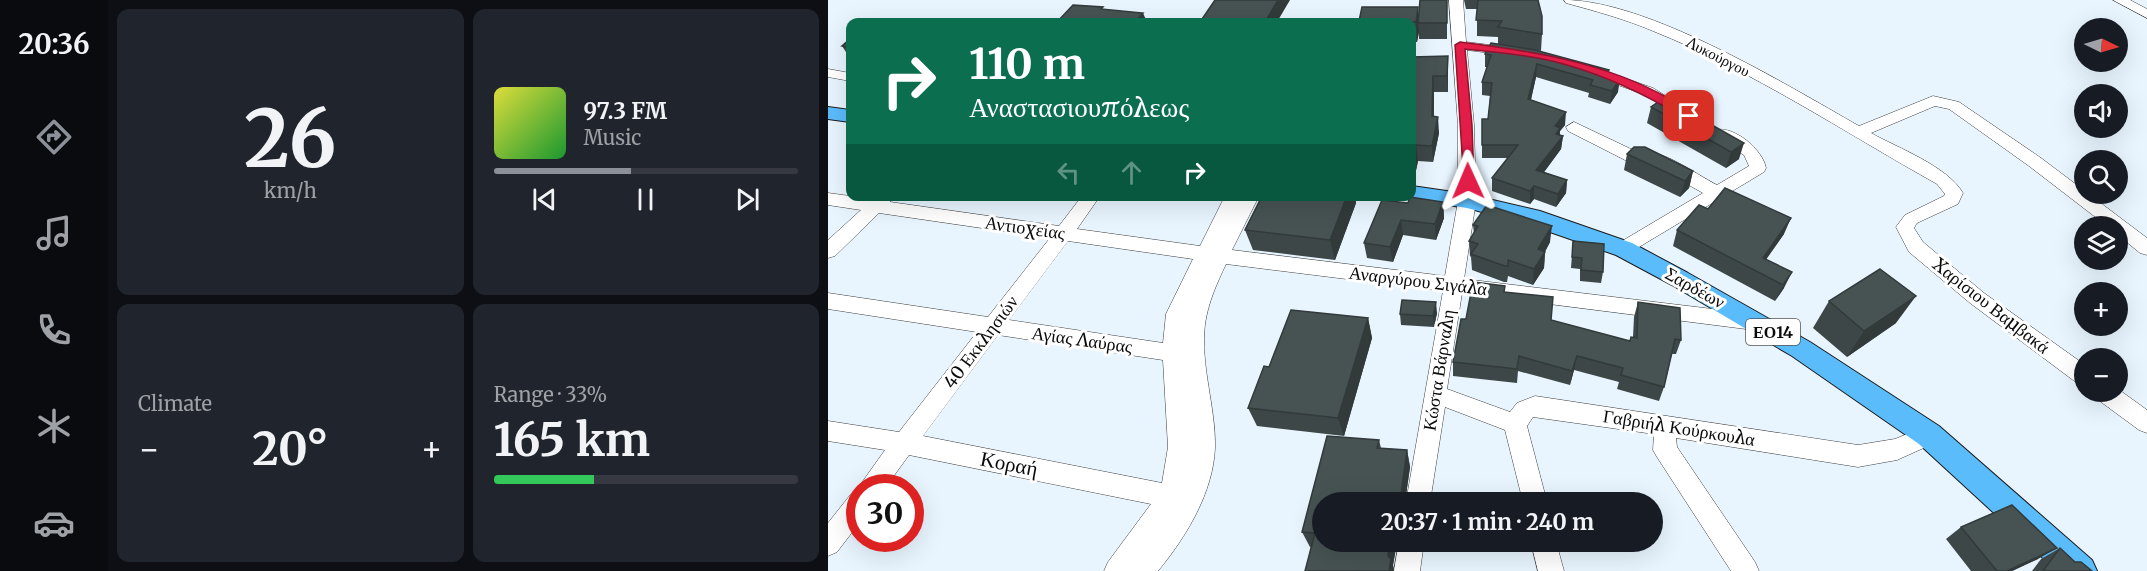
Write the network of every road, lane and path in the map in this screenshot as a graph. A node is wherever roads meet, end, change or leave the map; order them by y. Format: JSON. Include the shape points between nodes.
{"nodes":[{"id":1,"x":1456,"y":0,"type":"edge"},
{"id":2,"x":1571,"y":0,"type":"edge"},
{"id":3,"x":2120,"y":0,"type":"edge"},
{"id":4,"x":2147,"y":14,"type":"edge"},
{"id":5,"x":1460,"y":45,"type":"junction"},
{"id":6,"x":1533,"y":54,"type":"edge"},
{"id":7,"x":1579,"y":66,"type":"edge"},
{"id":8,"x":828,"y":73,"type":"edge"},
{"id":9,"x":846,"y":76,"type":"edge"},
{"id":10,"x":828,"y":113,"type":"edge"},
{"id":11,"x":846,"y":115,"type":"edge"},
{"id":12,"x":1574,"y":127,"type":"dead end"},
{"id":13,"x":1857,"y":133,"type":"junction"},
{"id":14,"x":1717,"y":193,"type":"junction"},
{"id":15,"x":1416,"y":194,"type":"edge"},
{"id":16,"x":828,"y":199,"type":"edge"},
{"id":17,"x":846,"y":200,"type":"edge"},
{"id":18,"x":881,"y":201,"type":"edge"},
{"id":19,"x":1088,"y":201,"type":"edge"},
{"id":20,"x":1232,"y":201,"type":"edge"},
{"id":21,"x":1248,"y":201,"type":"edge"},
{"id":22,"x":1467,"y":201,"type":"junction"},
{"id":23,"x":1905,"y":227,"type":"joint"},
{"id":24,"x":1063,"y":234,"type":"junction"},
{"id":25,"x":2147,"y":248,"type":"edge"},
{"id":26,"x":1624,"y":249,"type":"junction"},
{"id":27,"x":828,"y":251,"type":"edge"},
{"id":28,"x":1213,"y":255,"type":"junction"},
{"id":29,"x":1452,"y":285,"type":"junction"},
{"id":30,"x":828,"y":301,"type":"edge"},
{"id":31,"x":1757,"y":322,"type":"junction"},
{"id":32,"x":992,"y":327,"type":"junction"},
{"id":33,"x":1184,"y":350,"type":"junction"},
{"id":34,"x":2074,"y":369,"type":"edge"},
{"id":35,"x":1436,"y":394,"type":"junction"},
{"id":36,"x":2118,"y":402,"type":"edge"},
{"id":37,"x":2147,"y":423,"type":"edge"},
{"id":38,"x":1515,"y":424,"type":"junction"},
{"id":39,"x":1665,"y":426,"type":"junction"},
{"id":40,"x":828,"y":431,"type":"edge"},
{"id":41,"x":1929,"y":435,"type":"junction"},
{"id":42,"x":904,"y":443,"type":"junction"},
{"id":43,"x":881,"y":474,"type":"edge"},
{"id":44,"x":1420,"y":492,"type":"edge"},
{"id":45,"x":1532,"y":492,"type":"edge"},
{"id":46,"x":1179,"y":498,"type":"junction"},
{"id":47,"x":846,"y":520,"type":"edge"},
{"id":48,"x":828,"y":543,"type":"edge"},
{"id":49,"x":1410,"y":552,"type":"edge"},
{"id":50,"x":1546,"y":552,"type":"edge"},
{"id":51,"x":1117,"y":571,"type":"edge"},
{"id":52,"x":1141,"y":571,"type":"edge"},
{"id":53,"x":1407,"y":571,"type":"edge"},
{"id":54,"x":1551,"y":571,"type":"edge"},
{"id":55,"x":1746,"y":571,"type":"edge"},
{"id":56,"x":2081,"y":571,"type":"edge"}],
"edges":[{"from":1,"to":5,"type":"street","name":"Κώστα Βάρναλη"},
{"from":2,"to":13,"type":"street","name":"Λυκούργου","via":[[1669,32]]},
{"from":3,"to":4,"type":"street"},
{"from":5,"to":6,"type":"street"},
{"from":5,"to":22,"type":"street","name":"Κώστα Βάρναλη","via":[[1467,125]]},
{"from":7,"to":14,"type":"street","via":[[1648,92],[1751,152],[1758,168]]},
{"from":8,"to":9,"type":"street"},
{"from":10,"to":11,"type":"main road"},
{"from":12,"to":14,"type":"street","via":[[1631,156],[1644,155],[1666,164]]},
{"from":13,"to":23,"type":"street","name":"Λυκούργου","via":[[1943,180],[1954,193],[1952,200],[1911,219]]},
{"from":13,"to":25,"type":"street","via":[[1926,103],[1944,102],[1963,110]]},
{"from":14,"to":26,"type":"street"},
{"from":15,"to":22,"type":"main road","name":"Σαρδέων","number":"ΕΟ14"},
{"from":16,"to":17,"type":"street","name":"Αντιοχείας"},
{"from":18,"to":24,"type":"street","name":"Αντιοχείας"},
{"from":18,"to":27,"type":"street"},
{"from":19,"to":24,"type":"street","name":"40 Εκκλησιών"},
{"from":20,"to":28,"type":"street"},
{"from":21,"to":28,"type":"street"},
{"from":22,"to":26,"type":"main road","name":"Σαρδέων","number":"ΕΟ14","via":[[1532,217]]},
{"from":22,"to":29,"type":"street","name":"Κώστα Βάρναλη"},
{"from":23,"to":34,"type":"street","name":"Χαρίσιου Βαμβακά","via":[[1916,247],[1977,298]]},
{"from":24,"to":28,"type":"street","name":"Αντιοχείας"},
{"from":24,"to":32,"type":"street","name":"40 Εκκλησιών"},
{"from":26,"to":31,"type":"main road","name":"Σαρδέων","number":"ΕΟ14"},
{"from":28,"to":29,"type":"street","name":"Αναργύρου Σιγάλα"},
{"from":28,"to":33,"type":"street"},
{"from":29,"to":31,"type":"street","name":"Αναργύρου Σιγάλα"},
{"from":29,"to":35,"type":"street","name":"Κώστα Βάρναλη"},
{"from":30,"to":32,"type":"street","name":"Αγίας Λαύρας"},
{"from":31,"to":41,"type":"main road","name":"Σαρδέων","number":"ΕΟ14"},
{"from":32,"to":33,"type":"street","name":"Αγίας Λαύρας"},
{"from":32,"to":42,"type":"street","name":"40 Εκκλησιών"},
{"from":33,"to":46,"type":"street","via":[[1204,449],[1202,469]]},
{"from":35,"to":38,"type":"street"},
{"from":35,"to":44,"type":"street","name":"Κώστα Βάρναλη"},
{"from":36,"to":37,"type":"street"},
{"from":38,"to":39,"type":"street","name":"Γαβριήλ Κούρκουλα","via":[[1525,410],[1536,406]]},
{"from":38,"to":45,"type":"street"},
{"from":39,"to":41,"type":"street","name":"Γαβριήλ Κούρκουλα","via":[[1858,456],[1897,449]]},
{"from":39,"to":55,"type":"street","via":[[1665,450]]},
{"from":40,"to":42,"type":"street","name":"Κοραή"},
{"from":41,"to":56,"type":"main road","name":"Σαρδέων","number":"ΕΟ14"},
{"from":42,"to":43,"type":"street","name":"40 Εκκλησιών"},
{"from":42,"to":46,"type":"street","name":"Κοραή"},
{"from":46,"to":51,"type":"street","via":[[1157,518]]},
{"from":46,"to":52,"type":"street","via":[[1176,525]]},
{"from":47,"to":48,"type":"street"},
{"from":49,"to":53,"type":"street"},
{"from":50,"to":54,"type":"street"}]}
